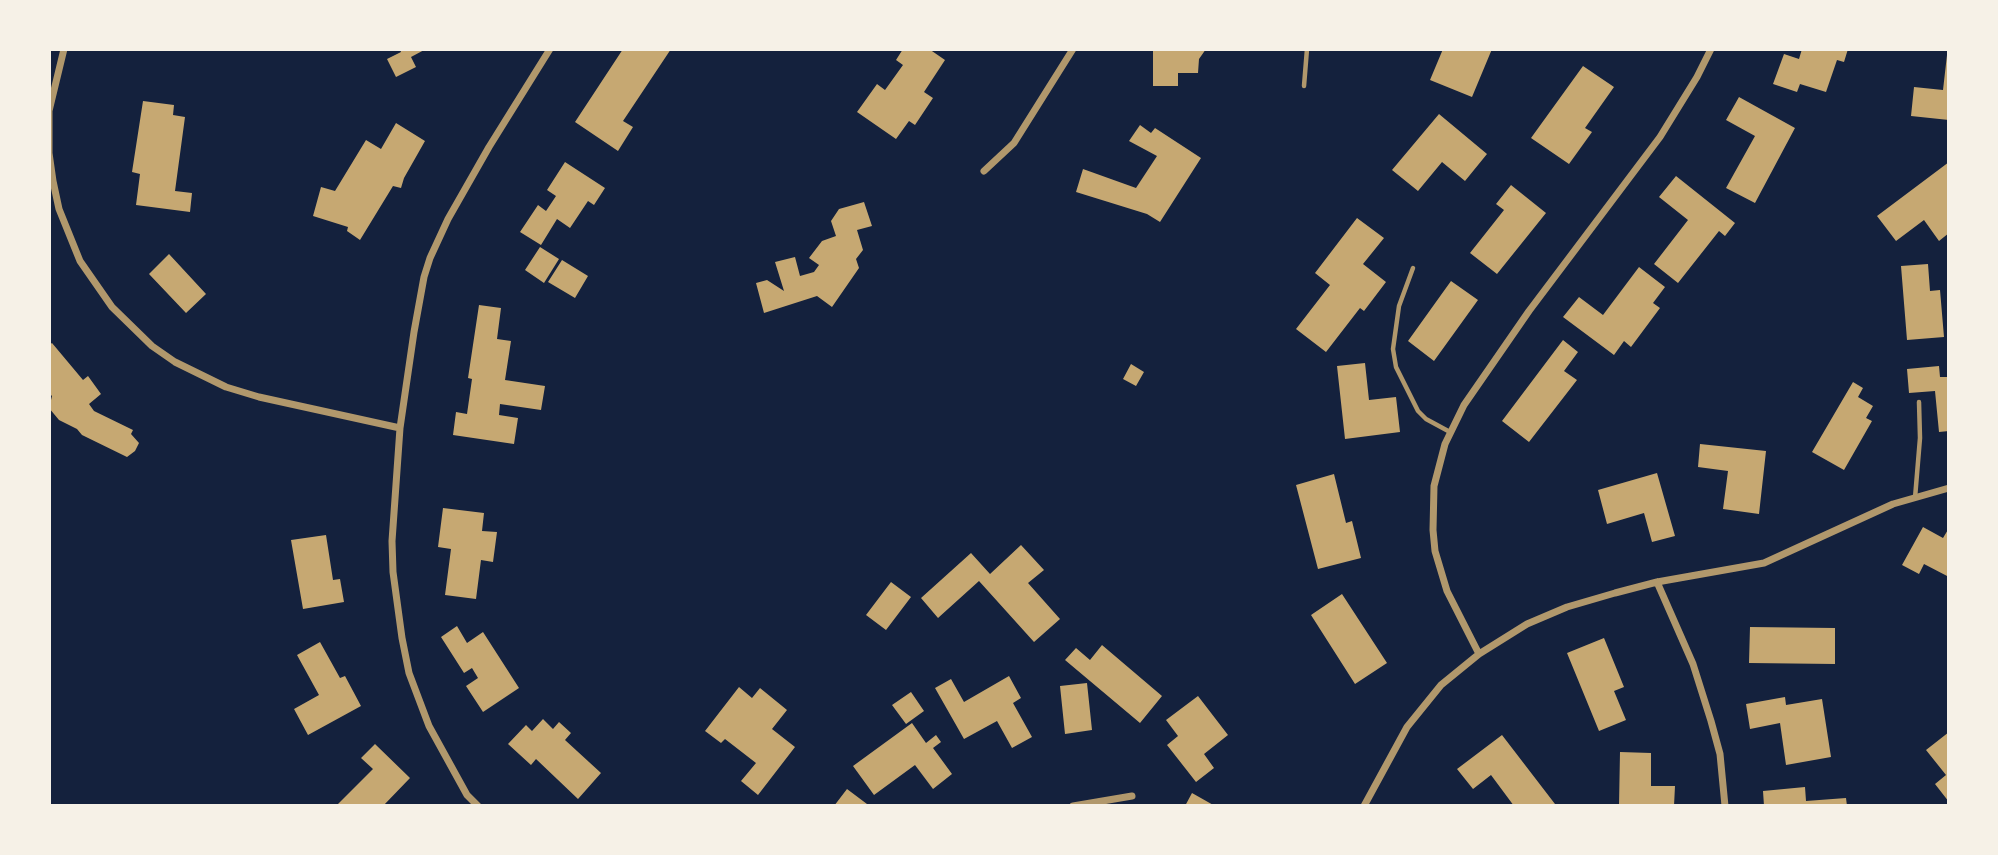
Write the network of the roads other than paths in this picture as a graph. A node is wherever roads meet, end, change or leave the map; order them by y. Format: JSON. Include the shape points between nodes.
{"nodes":[{"id":1,"x":64,"y":49,"type":"edge"},
{"id":2,"x":550,"y":49,"type":"edge"},
{"id":3,"x":1073,"y":49,"type":"edge"},
{"id":4,"x":1307,"y":49,"type":"edge"},
{"id":5,"x":1711,"y":49,"type":"edge"},
{"id":6,"x":52,"y":83,"type":"edge"},
{"id":7,"x":1304,"y":86,"type":"dead end"},
{"id":8,"x":984,"y":171,"type":"dead end"},
{"id":9,"x":1413,"y":268,"type":"dead end"},
{"id":10,"x":1919,"y":402,"type":"dead end"},
{"id":11,"x":400,"y":428,"type":"junction"},
{"id":12,"x":1450,"y":432,"type":"junction"},
{"id":13,"x":1949,"y":488,"type":"edge"},
{"id":14,"x":1914,"y":498,"type":"junction"},
{"id":15,"x":1657,"y":582,"type":"junction"},
{"id":16,"x":1479,"y":654,"type":"junction"},
{"id":17,"x":1132,"y":796,"type":"dead end"},
{"id":18,"x":474,"y":805,"type":"edge"},
{"id":19,"x":1073,"y":806,"type":"edge"},
{"id":20,"x":1364,"y":806,"type":"edge"},
{"id":21,"x":1725,"y":806,"type":"edge"}],
"edges":[{"from":1,"to":6,"type":"street"},
{"from":2,"to":11,"type":"street","via":[[489,147],[430,258]]},
{"from":3,"to":8,"type":"street","via":[[1014,143]]},
{"from":4,"to":7,"type":"lane"},
{"from":5,"to":12,"type":"street","via":[[1660,137],[1529,312]]},
{"from":6,"to":11,"type":"street","via":[[49,153],[59,209],[90,277],[131,328],[175,362],[226,387]]},
{"from":9,"to":12,"type":"lane","via":[[1399,306],[1396,367],[1419,411]]},
{"from":10,"to":14,"type":"lane"},
{"from":11,"to":18,"type":"street","via":[[391,541],[402,638],[409,673],[429,726]]},
{"from":12,"to":16,"type":"street","via":[[1434,486],[1433,530],[1447,591]]},
{"from":13,"to":14,"type":"street"},
{"from":14,"to":15,"type":"street","via":[[1764,563]]},
{"from":15,"to":16,"type":"street","via":[[1567,607],[1527,624]]},
{"from":15,"to":21,"type":"street","via":[[1693,664],[1711,721],[1720,754]]},
{"from":16,"to":20,"type":"street","via":[[1441,685],[1407,727]]},
{"from":17,"to":19,"type":"street"}]}
